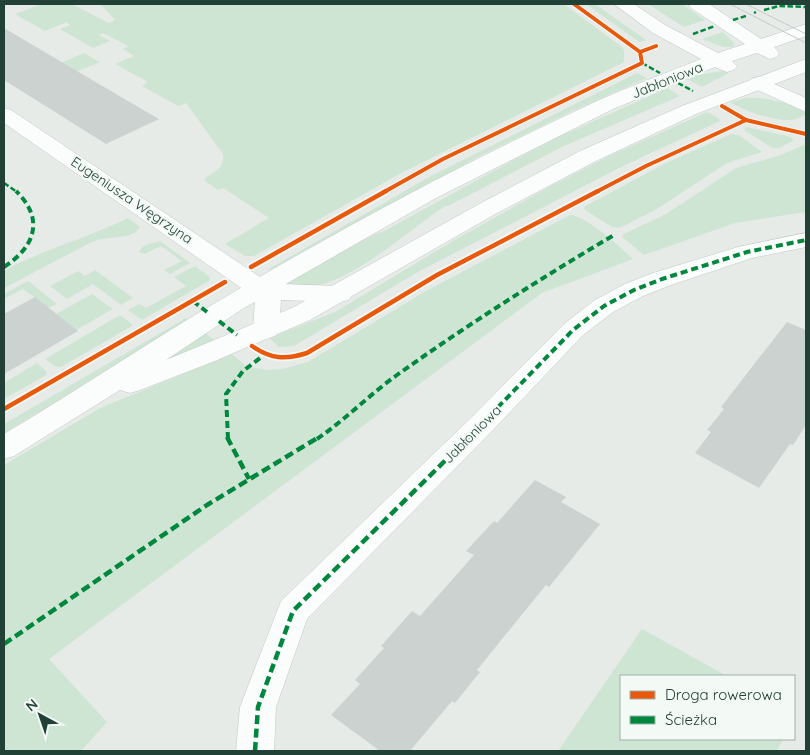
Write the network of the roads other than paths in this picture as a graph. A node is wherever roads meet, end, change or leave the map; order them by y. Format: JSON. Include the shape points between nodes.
{"nodes":[{"id":1,"x":624,"y":4,"type":"edge"},
{"id":2,"x":697,"y":4,"type":"edge"},
{"id":3,"x":806,"y":30,"type":"edge"},
{"id":4,"x":758,"y":46,"type":"junction"},
{"id":5,"x":716,"y":60,"type":"junction"},
{"id":6,"x":803,"y":69,"type":"edge"},
{"id":7,"x":758,"y":83,"type":"junction"},
{"id":8,"x":806,"y":106,"type":"edge"},
{"id":9,"x":4,"y":114,"type":"edge"},
{"id":10,"x":806,"y":240,"type":"edge"},
{"id":11,"x":260,"y":288,"type":"junction"},
{"id":12,"x":340,"y":294,"type":"junction"},
{"id":13,"x":266,"y":330,"type":"junction"},
{"id":14,"x":82,"y":401,"type":"junction"},
{"id":15,"x":4,"y":448,"type":"edge"},
{"id":16,"x":255,"y":751,"type":"edge"}],
"edges":[{"from":1,"to":5,"type":"main road","via":[[660,29]]},
{"from":2,"to":4,"type":"main road"},
{"from":3,"to":4,"type":"main road","name":"Jabłoniowa"},
{"from":4,"to":5,"type":"main road","name":"Jabłoniowa"},
{"from":4,"to":6,"type":"main road"},
{"from":5,"to":7,"type":"main road"},
{"from":5,"to":11,"type":"main road","name":"Jabłoniowa","via":[[606,105],[520,146],[428,193]]},
{"from":6,"to":7,"type":"main road","name":"Jabłoniowa"},
{"from":7,"to":8,"type":"main road"},
{"from":7,"to":12,"type":"main road","name":"Jabłoniowa","via":[[588,156],[488,208]]},
{"from":9,"to":11,"type":"main road","name":"Eugeniusza Węgrzyna"},
{"from":10,"to":16,"type":"main road","name":"Jabłoniowa","via":[[738,254],[662,279],[604,306],[573,330],[293,611],[258,707]]},
{"from":11,"to":12,"type":"main road","name":"Eugeniusza Węgrzyna"},
{"from":11,"to":13,"type":"main road","via":[[268,299]]},
{"from":11,"to":14,"type":"main road","name":"Jabłoniowa"},
{"from":12,"to":13,"type":"main road","name":"Jabłoniowa"},
{"from":13,"to":14,"type":"main road","name":"Jabłoniowa"},
{"from":14,"to":15,"type":"main road","name":"Jabłoniowa"}]}
